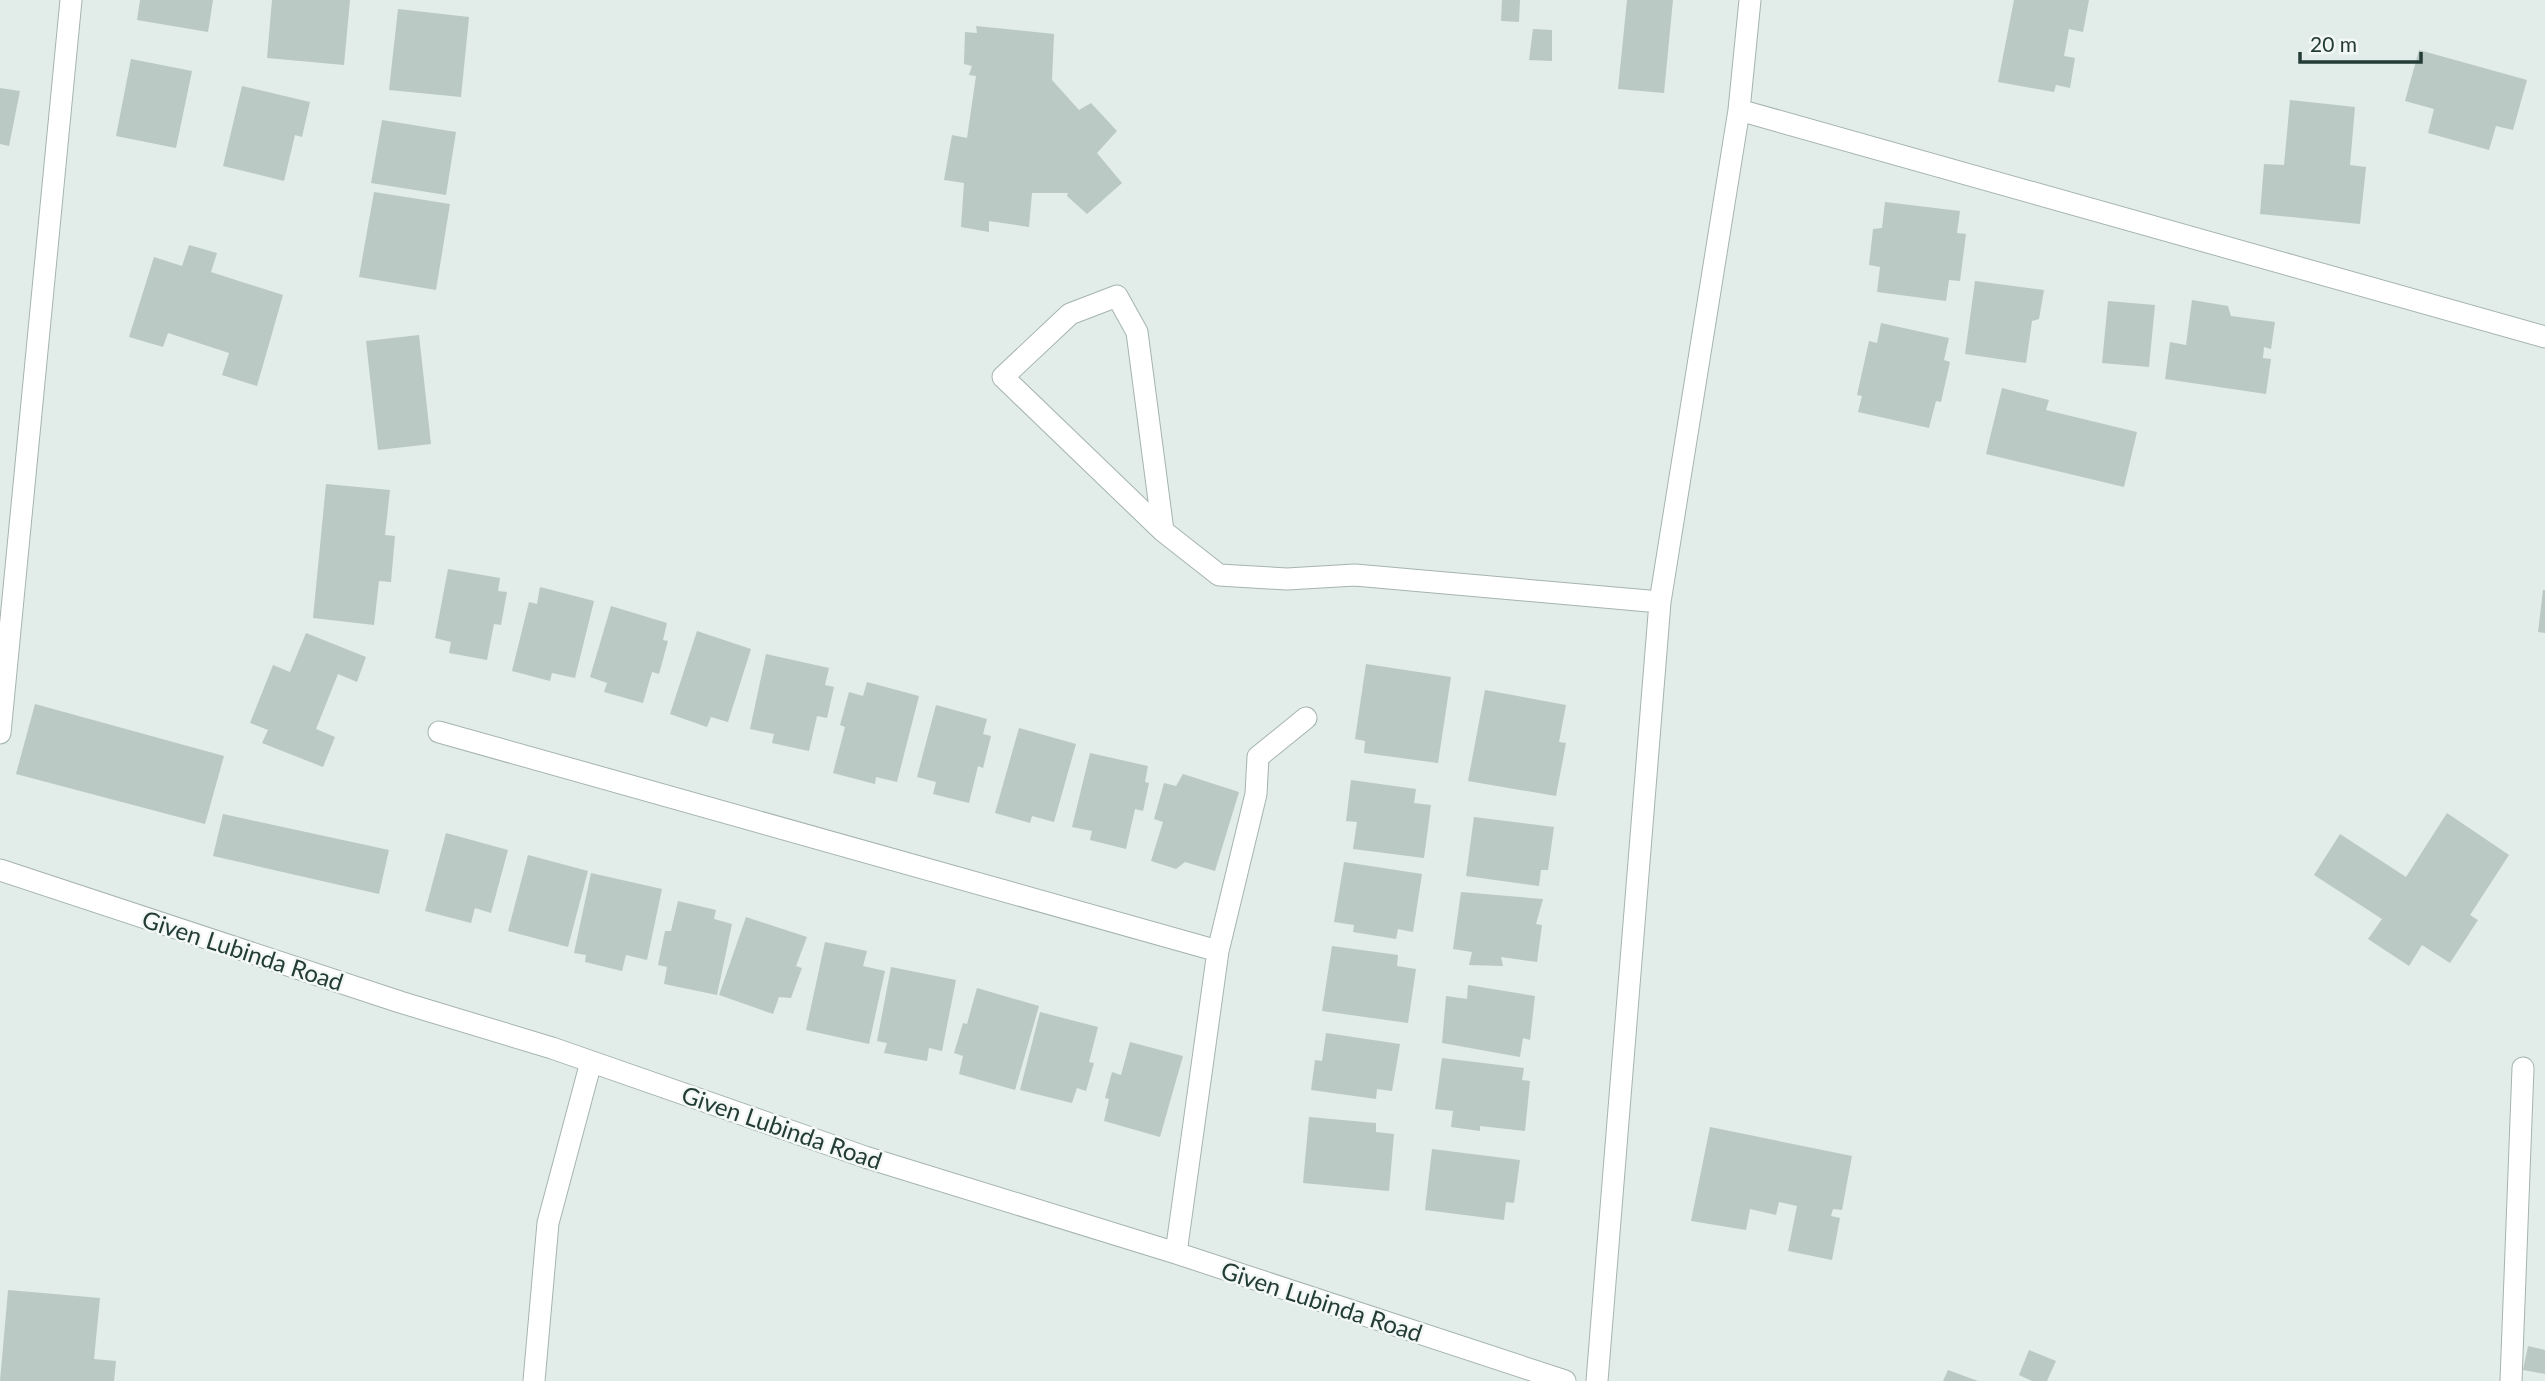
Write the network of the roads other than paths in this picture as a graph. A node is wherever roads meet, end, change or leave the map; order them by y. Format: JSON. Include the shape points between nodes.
{"nodes":[{"id":1,"x":71,"y":0,"type":"edge"},
{"id":2,"x":1750,"y":0,"type":"edge"},
{"id":3,"x":1740,"y":110,"type":"junction"},
{"id":4,"x":2545,"y":337,"type":"edge"},
{"id":5,"x":1163,"y":531,"type":"junction"},
{"id":6,"x":1660,"y":601,"type":"junction"},
{"id":7,"x":1306,"y":718,"type":"dead end"},
{"id":8,"x":439,"y":732,"type":"dead end"},
{"id":9,"x":0,"y":733,"type":"edge"},
{"id":10,"x":0,"y":870,"type":"edge"},
{"id":11,"x":1218,"y":951,"type":"junction"},
{"id":12,"x":591,"y":1062,"type":"junction"},
{"id":13,"x":2524,"y":1068,"type":"dead end"},
{"id":14,"x":1176,"y":1253,"type":"junction"},
{"id":15,"x":534,"y":1381,"type":"edge"},
{"id":16,"x":1565,"y":1381,"type":"edge"},
{"id":17,"x":1597,"y":1381,"type":"edge"},
{"id":18,"x":2511,"y":1381,"type":"edge"}],
"edges":[{"from":1,"to":9,"type":"street"},
{"from":2,"to":3,"type":"street"},
{"from":3,"to":4,"type":"street"},
{"from":3,"to":6,"type":"street"},
{"from":5,"to":5,"type":"street","via":[[1003,377],[1069,314],[1117,296],[1137,332]]},
{"from":5,"to":6,"type":"street","via":[[1219,575],[1287,579],[1355,575]]},
{"from":6,"to":17,"type":"street"},
{"from":7,"to":11,"type":"street","via":[[1258,757],[1256,794]]},
{"from":8,"to":11,"type":"street"},
{"from":10,"to":12,"type":"street","name":"Given Lubinda Road"},
{"from":11,"to":14,"type":"street"},
{"from":12,"to":14,"type":"street","name":"Given Lubinda Road","via":[[865,1157]]},
{"from":12,"to":15,"type":"street","via":[[548,1223]]},
{"from":13,"to":18,"type":"street"},
{"from":14,"to":16,"type":"street","name":"Given Lubinda Road"}]}
